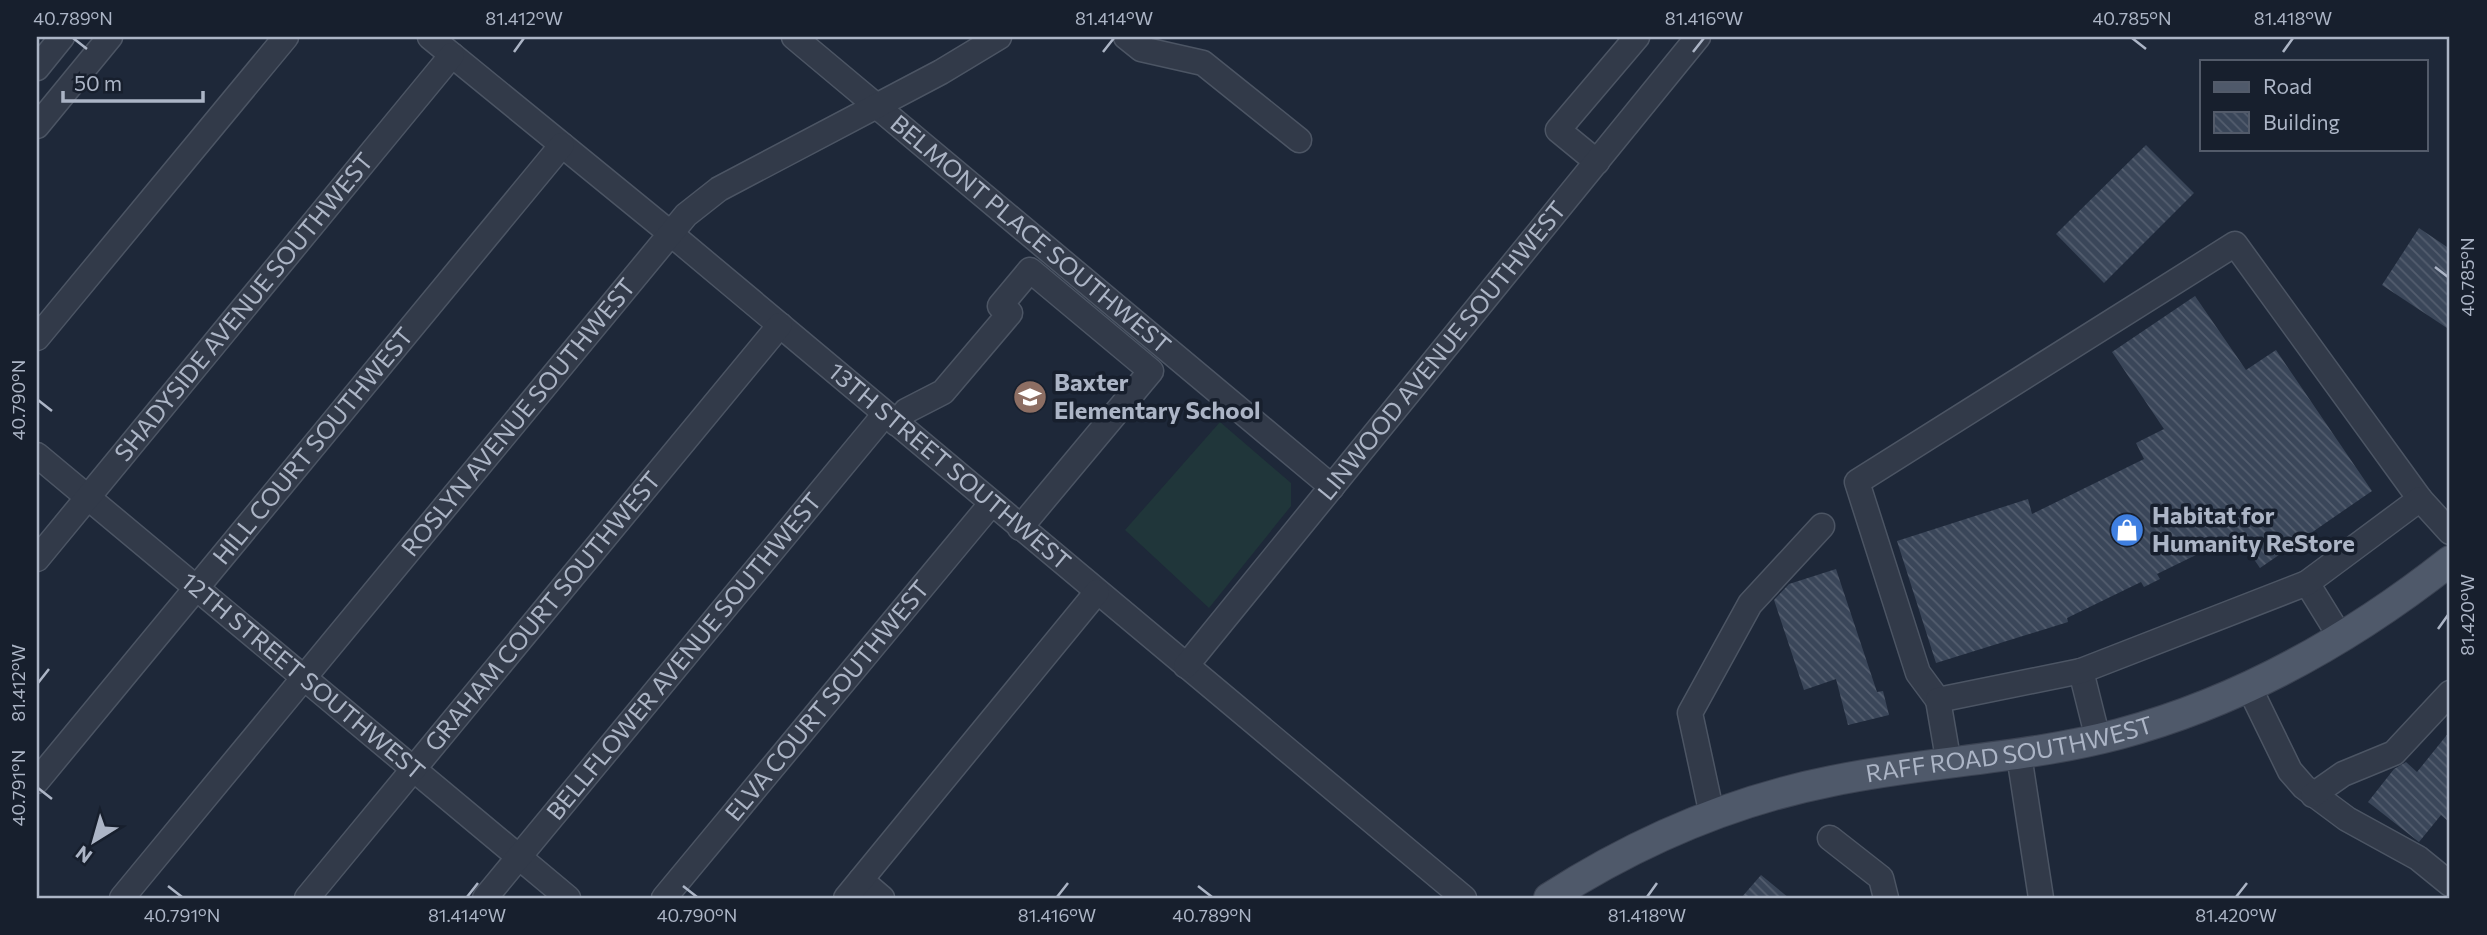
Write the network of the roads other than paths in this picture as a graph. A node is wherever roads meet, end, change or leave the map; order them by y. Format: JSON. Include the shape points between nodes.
{"nodes":[{"id":1,"x":62,"y":37,"type":"edge"},
{"id":2,"x":110,"y":37,"type":"edge"},
{"id":3,"x":286,"y":37,"type":"edge"},
{"id":4,"x":430,"y":37,"type":"edge"},
{"id":5,"x":794,"y":37,"type":"edge"},
{"id":6,"x":999,"y":37,"type":"edge"},
{"id":7,"x":1126,"y":37,"type":"edge"},
{"id":8,"x":1637,"y":37,"type":"edge"},
{"id":9,"x":1698,"y":37,"type":"edge"},
{"id":10,"x":452,"y":55,"type":"junction"},
{"id":11,"x":37,"y":68,"type":"edge"},
{"id":12,"x":876,"y":104,"type":"junction"},
{"id":13,"x":37,"y":126,"type":"edge"},
{"id":14,"x":1299,"y":140,"type":"dead end"},
{"id":15,"x":562,"y":145,"type":"junction"},
{"id":16,"x":1597,"y":162,"type":"junction"},
{"id":17,"x":670,"y":233,"type":"junction"},
{"id":18,"x":780,"y":325,"type":"junction"},
{"id":19,"x":37,"y":338,"type":"edge"},
{"id":20,"x":890,"y":419,"type":"junction"},
{"id":21,"x":37,"y":455,"type":"edge"},
{"id":22,"x":1332,"y":487,"type":"junction"},
{"id":23,"x":88,"y":498,"type":"junction"},
{"id":24,"x":2420,"y":499,"type":"junction"},
{"id":25,"x":991,"y":504,"type":"junction"},
{"id":26,"x":1822,"y":526,"type":"dead end"},
{"id":27,"x":1020,"y":528,"type":"junction"},
{"id":28,"x":2450,"y":532,"type":"edge"},
{"id":29,"x":37,"y":559,"type":"edge"},
{"id":30,"x":2450,"y":561,"type":"edge"},
{"id":31,"x":2307,"y":583,"type":"junction"},
{"id":32,"x":196,"y":587,"type":"junction"},
{"id":33,"x":1097,"y":592,"type":"junction"},
{"id":34,"x":2341,"y":638,"type":"junction"},
{"id":35,"x":1186,"y":666,"type":"junction"},
{"id":36,"x":2081,"y":671,"type":"junction"},
{"id":37,"x":304,"y":677,"type":"junction"},
{"id":38,"x":2249,"y":688,"type":"junction"},
{"id":39,"x":2450,"y":693,"type":"edge"},
{"id":40,"x":1938,"y":700,"type":"junction"},
{"id":41,"x":2098,"y":739,"type":"junction"},
{"id":42,"x":2019,"y":755,"type":"junction"},
{"id":43,"x":1949,"y":764,"type":"junction"},
{"id":44,"x":415,"y":770,"type":"junction"},
{"id":45,"x":37,"y":781,"type":"edge"},
{"id":46,"x":2313,"y":795,"type":"junction"},
{"id":47,"x":1713,"y":815,"type":"junction"},
{"id":48,"x":1830,"y":838,"type":"dead end"},
{"id":49,"x":519,"y":858,"type":"junction"},
{"id":50,"x":2450,"y":884,"type":"edge"},
{"id":51,"x":853,"y":889,"type":"edge"},
{"id":52,"x":122,"y":898,"type":"edge"},
{"id":53,"x":307,"y":898,"type":"edge"},
{"id":54,"x":485,"y":898,"type":"edge"},
{"id":55,"x":568,"y":898,"type":"edge"},
{"id":56,"x":664,"y":898,"type":"edge"},
{"id":57,"x":882,"y":898,"type":"edge"},
{"id":58,"x":1464,"y":898,"type":"edge"},
{"id":59,"x":1549,"y":898,"type":"edge"},
{"id":60,"x":1886,"y":898,"type":"edge"},
{"id":61,"x":2041,"y":898,"type":"edge"}],
"edges":[{"from":1,"to":11,"type":"street"},
{"from":2,"to":13,"type":"street"},
{"from":3,"to":19,"type":"street"},
{"from":4,"to":10,"type":"street","name":"13TH STREET SOUTHWEST"},
{"from":5,"to":12,"type":"street","name":"BELMONT PLACE SOUTHWEST"},
{"from":6,"to":12,"type":"street","name":"ROSLYN AVENUE SOUTHWEST"},
{"from":7,"to":14,"type":"street","via":[[1141,49],[1203,62]]},
{"from":8,"to":16,"type":"street","via":[[1558,130]]},
{"from":9,"to":16,"type":"street","name":"LINWOOD AVENUE SOUTHWEST"},
{"from":10,"to":15,"type":"street","name":"13TH STREET SOUTHWEST"},
{"from":10,"to":23,"type":"street","name":"SHADYSIDE AVENUE SOUTHWEST"},
{"from":12,"to":17,"type":"street","name":"ROSLYN AVENUE SOUTHWEST","via":[[719,189]]},
{"from":12,"to":22,"type":"street","name":"BELMONT PLACE SOUTHWEST"},
{"from":15,"to":17,"type":"street","name":"13TH STREET SOUTHWEST"},
{"from":15,"to":32,"type":"street","name":"HILL COURT SOUTHWEST"},
{"from":16,"to":22,"type":"street","name":"LINWOOD AVENUE SOUTHWEST"},
{"from":17,"to":18,"type":"street","name":"13TH STREET SOUTHWEST"},
{"from":17,"to":37,"type":"street","name":"ROSLYN AVENUE SOUTHWEST"},
{"from":18,"to":20,"type":"street","name":"13TH STREET SOUTHWEST"},
{"from":18,"to":44,"type":"street","name":"GRAHAM COURT SOUTHWEST"},
{"from":20,"to":25,"type":"street","name":"13TH STREET SOUTHWEST"},
{"from":20,"to":27,"type":"street","name":"BELLFLOWER AVENUE SOUTHWEST","via":[[943,392],[1010,313],[1000,306],[1030,270],[1151,371]]},
{"from":20,"to":49,"type":"street","name":"BELLFLOWER AVENUE SOUTHWEST"},
{"from":21,"to":23,"type":"street","name":"12TH STREET SOUTHWEST"},
{"from":22,"to":35,"type":"street","name":"LINWOOD AVENUE SOUTHWEST"},
{"from":23,"to":29,"type":"street","name":"SHADYSIDE AVENUE SOUTHWEST"},
{"from":23,"to":32,"type":"street","name":"12TH STREET SOUTHWEST"},
{"from":24,"to":28,"type":"street"},
{"from":24,"to":31,"type":"street"},
{"from":24,"to":40,"type":"street","via":[[2235,244],[1857,482],[1918,673]]},
{"from":25,"to":27,"type":"street","name":"13TH STREET SOUTHWEST"},
{"from":25,"to":56,"type":"street","name":"ELVA COURT SOUTHWEST"},
{"from":26,"to":47,"type":"street","via":[[1750,604],[1690,713]]},
{"from":27,"to":33,"type":"street","name":"13TH STREET SOUTHWEST"},
{"from":30,"to":34,"type":"main road","name":"RAFF ROAD SOUTHWEST"},
{"from":31,"to":34,"type":"street"},
{"from":31,"to":36,"type":"street"},
{"from":32,"to":37,"type":"street","name":"12TH STREET SOUTHWEST"},
{"from":32,"to":45,"type":"street","name":"HILL COURT SOUTHWEST"},
{"from":33,"to":35,"type":"street","name":"13TH STREET SOUTHWEST"},
{"from":33,"to":51,"type":"street"},
{"from":34,"to":38,"type":"main road","name":"RAFF ROAD SOUTHWEST"},
{"from":35,"to":58,"type":"street","name":"13TH STREET SOUTHWEST"},
{"from":36,"to":40,"type":"street"},
{"from":36,"to":41,"type":"street"},
{"from":37,"to":44,"type":"street","name":"12TH STREET SOUTHWEST"},
{"from":37,"to":52,"type":"street","name":"ROSLYN AVENUE SOUTHWEST"},
{"from":38,"to":41,"type":"main road","name":"RAFF ROAD SOUTHWEST","via":[[2161,722]]},
{"from":38,"to":46,"type":"street","via":[[2290,771]]},
{"from":39,"to":46,"type":"street","via":[[2394,753],[2343,774]]},
{"from":40,"to":43,"type":"street"},
{"from":41,"to":42,"type":"main road","name":"RAFF ROAD SOUTHWEST"},
{"from":42,"to":43,"type":"main road","name":"RAFF ROAD SOUTHWEST"},
{"from":42,"to":61,"type":"street"},
{"from":43,"to":47,"type":"main road","name":"RAFF ROAD SOUTHWEST","via":[[1833,780]]},
{"from":44,"to":49,"type":"street","name":"12TH STREET SOUTHWEST"},
{"from":44,"to":53,"type":"street","name":"GRAHAM COURT SOUTHWEST"},
{"from":46,"to":50,"type":"street","via":[[2418,858]]},
{"from":47,"to":59,"type":"main road","name":"RAFF ROAD SOUTHWEST","via":[[1636,848]]},
{"from":48,"to":60,"type":"street","via":[[1881,877]]},
{"from":49,"to":54,"type":"street","name":"BELLFLOWER AVENUE SOUTHWEST"},
{"from":49,"to":55,"type":"street","name":"12TH STREET SOUTHWEST"},
{"from":51,"to":57,"type":"street"}]}
